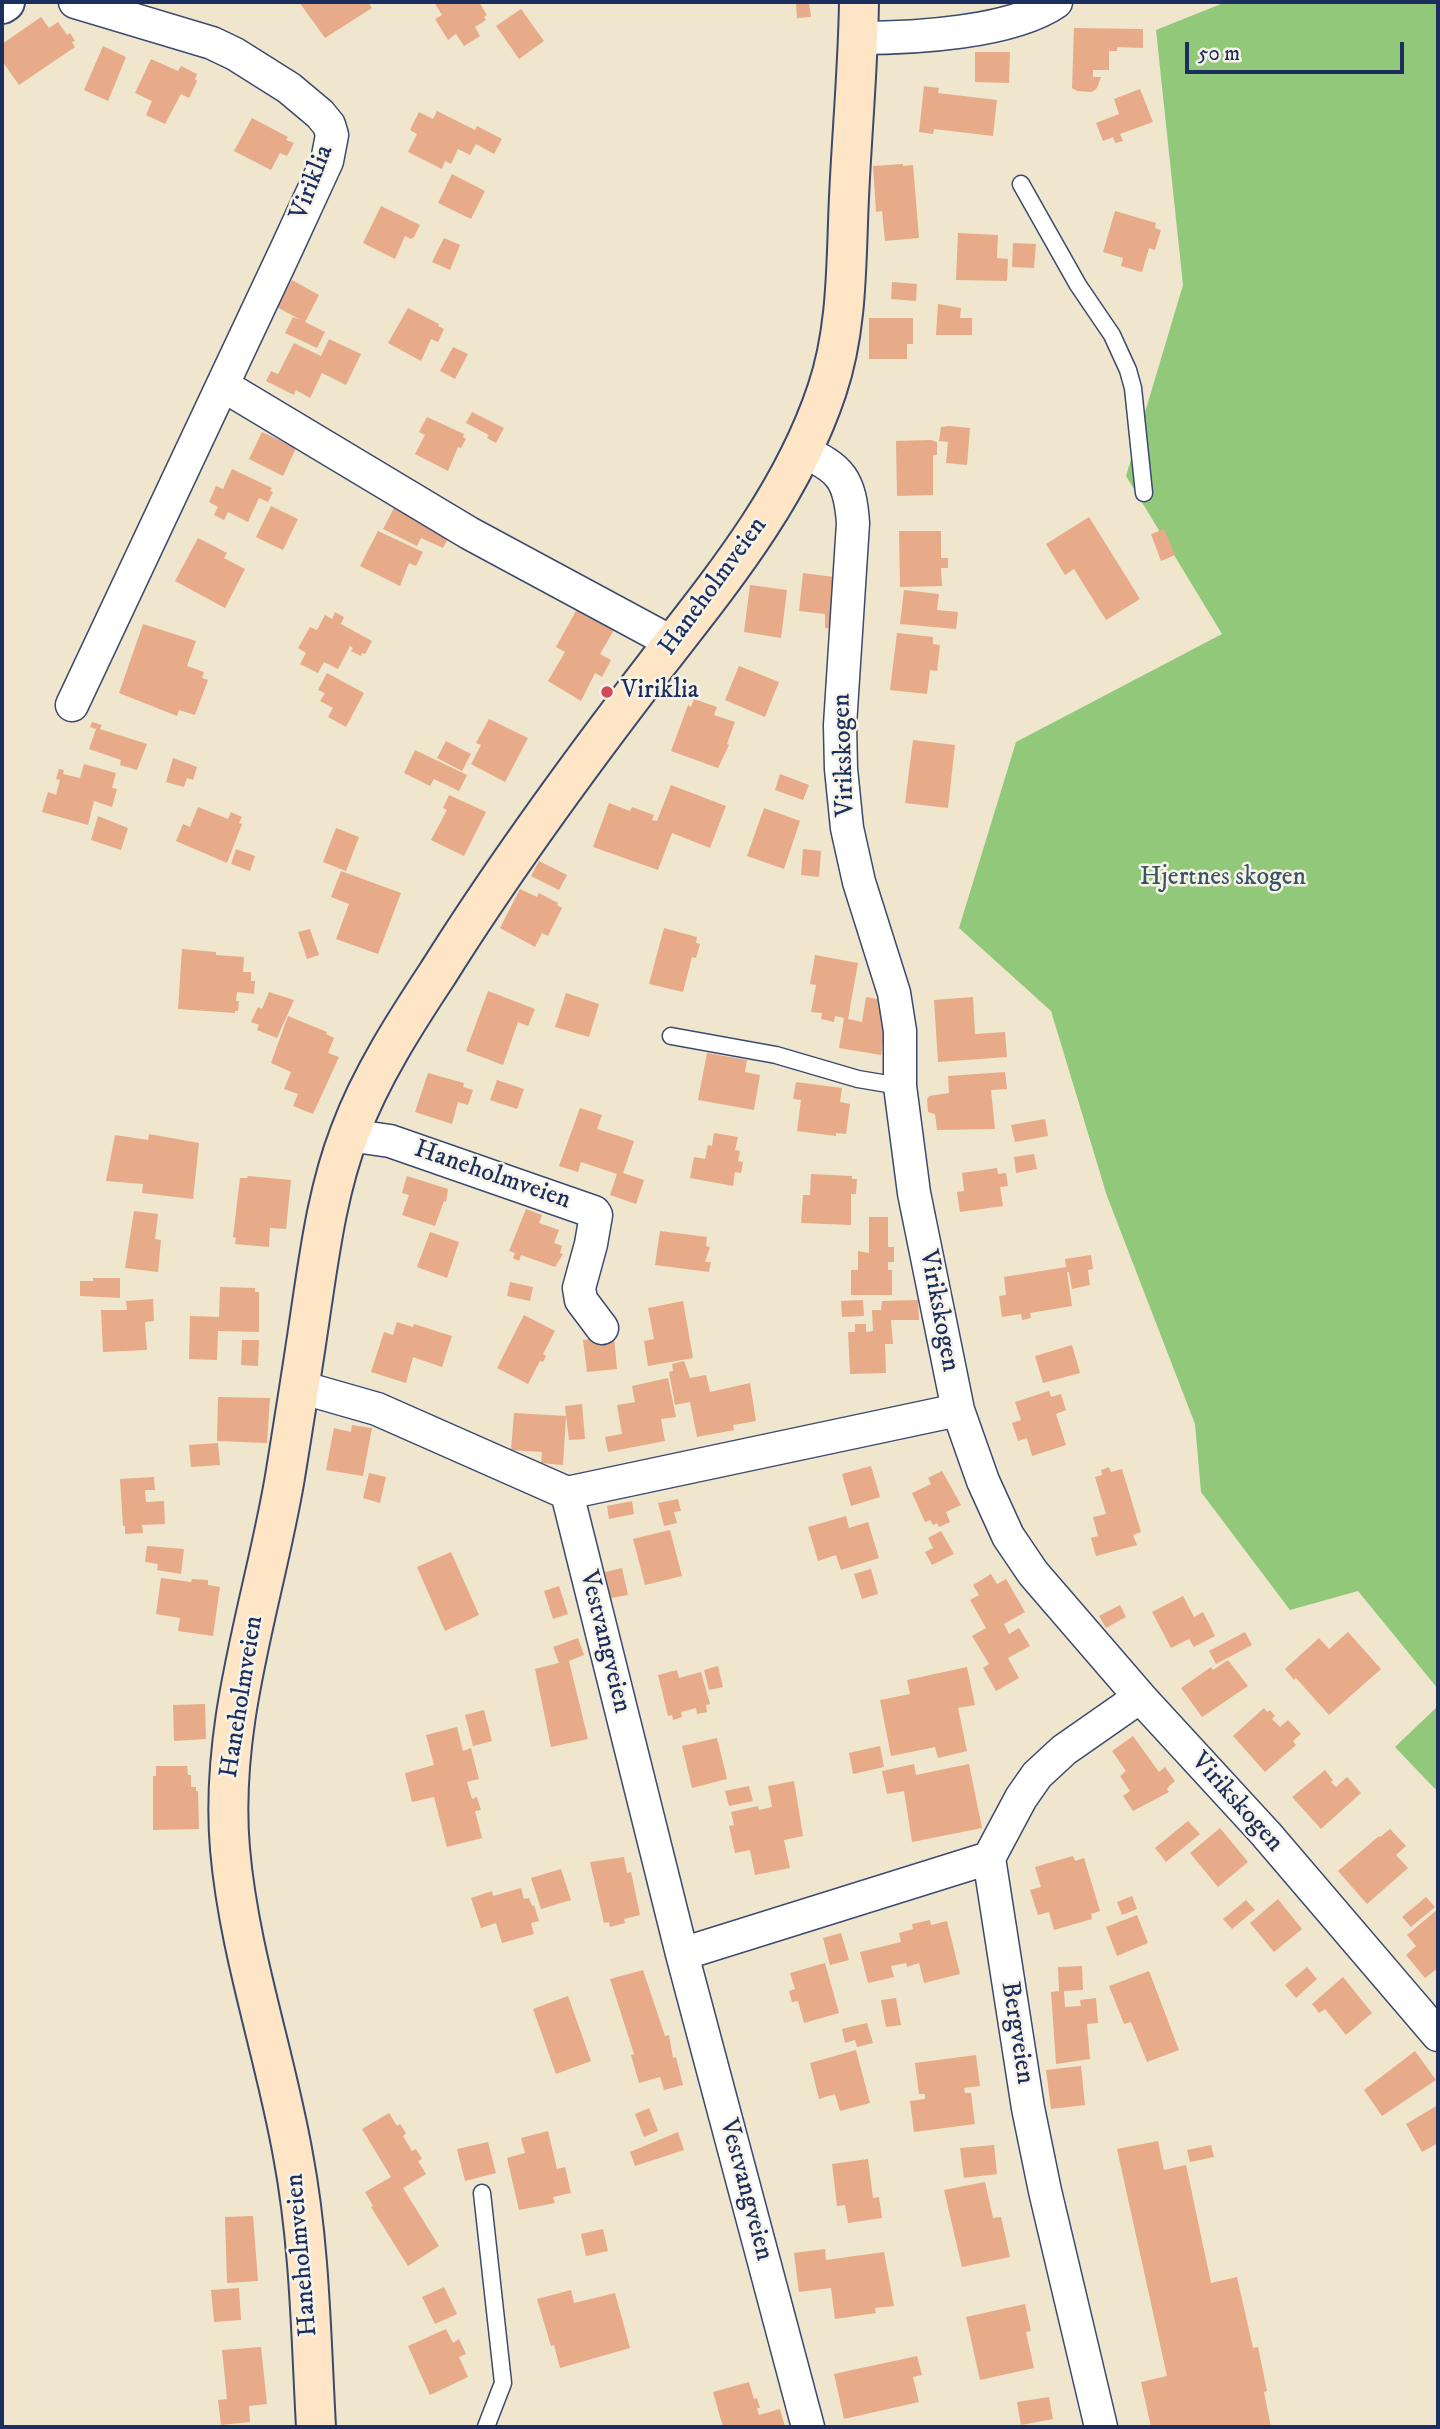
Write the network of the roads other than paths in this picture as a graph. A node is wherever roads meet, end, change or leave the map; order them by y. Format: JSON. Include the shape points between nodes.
{"nodes":[{"id":1,"x":75,"y":2,"type":"edge"},
{"id":2,"x":1056,"y":2,"type":"edge"},
{"id":3,"x":858,"y":20,"type":"edge"},
{"id":4,"x":1021,"y":184,"type":"dead end"},
{"id":5,"x":224,"y":386,"type":"junction"},
{"id":6,"x":803,"y":451,"type":"junction"},
{"id":7,"x":1144,"y":493,"type":"dead end"},
{"id":8,"x":673,"y":643,"type":"junction"},
{"id":9,"x":72,"y":705,"type":"dead end"},
{"id":10,"x":671,"y":1036,"type":"dead end"},
{"id":11,"x":900,"y":1086,"type":"junction"},
{"id":12,"x":348,"y":1135,"type":"junction"},
{"id":13,"x":602,"y":1328,"type":"dead end"},
{"id":14,"x":300,"y":1387,"type":"junction"},
{"id":15,"x":958,"y":1410,"type":"junction"},
{"id":16,"x":568,"y":1493,"type":"junction"},
{"id":17,"x":1140,"y":1697,"type":"junction"},
{"id":18,"x":989,"y":1858,"type":"junction"},
{"id":19,"x":682,"y":1954,"type":"junction"},
{"id":20,"x":1438,"y":2035,"type":"edge"},
{"id":21,"x":482,"y":2193,"type":"dead end"},
{"id":22,"x":316,"y":2427,"type":"edge"},
{"id":23,"x":486,"y":2427,"type":"edge"},
{"id":24,"x":808,"y":2427,"type":"edge"},
{"id":25,"x":1101,"y":2427,"type":"edge"}],
"edges":[{"from":1,"to":5,"type":"street","name":"Viriklia","via":[[235,54],[289,88],[329,125],[332,135],[327,160]]},
{"from":2,"to":3,"type":"street","via":[[1012,22],[943,33]]},
{"from":3,"to":6,"type":"main road","name":"Haneholmveien","via":[[842,321],[828,389]]},
{"from":4,"to":7,"type":"lane","via":[[1112,335],[1128,370]]},
{"from":5,"to":8,"type":"street","via":[[469,533]]},
{"from":5,"to":9,"type":"street","name":"Viriklia"},
{"from":6,"to":8,"type":"main road","name":"Haneholmveien","via":[[768,514]]},
{"from":6,"to":11,"type":"street","name":"Virikskogen","via":[[827,462],[847,486],[852,504],[841,769],[859,882],[894,993],[900,1031]]},
{"from":8,"to":12,"type":"main road","name":"Haneholmveien","via":[[509,863],[414,1010]]},
{"from":10,"to":11,"type":"lane","via":[[776,1055]]},
{"from":11,"to":15,"type":"street","name":"Virikskogen","via":[[914,1193]]},
{"from":12,"to":13,"type":"street","name":"Haneholmveien","via":[[390,1141],[594,1212],[579,1288],[581,1300]]},
{"from":12,"to":14,"type":"main road","name":"Haneholmveien","via":[[322,1237]]},
{"from":14,"to":16,"type":"street","via":[[377,1409]]},
{"from":14,"to":22,"type":"main road","name":"Haneholmveien","via":[[237,1701],[228,1808],[238,1915],[284,2110],[303,2220]]},
{"from":15,"to":16,"type":"street"},
{"from":15,"to":17,"type":"street","name":"Virikskogen","via":[[1008,1536],[1033,1573]]},
{"from":16,"to":19,"type":"street","name":"Vestvangveien"},
{"from":17,"to":18,"type":"street","via":[[1064,1750],[1037,1775]]},
{"from":17,"to":20,"type":"street","name":"Virikskogen","via":[[1266,1834]]},
{"from":18,"to":19,"type":"street"},
{"from":18,"to":25,"type":"street","name":"Bergveien","via":[[1028,2108]]},
{"from":19,"to":24,"type":"street","name":"Vestvangveien"},
{"from":21,"to":23,"type":"lane","via":[[503,2383]]}]}
